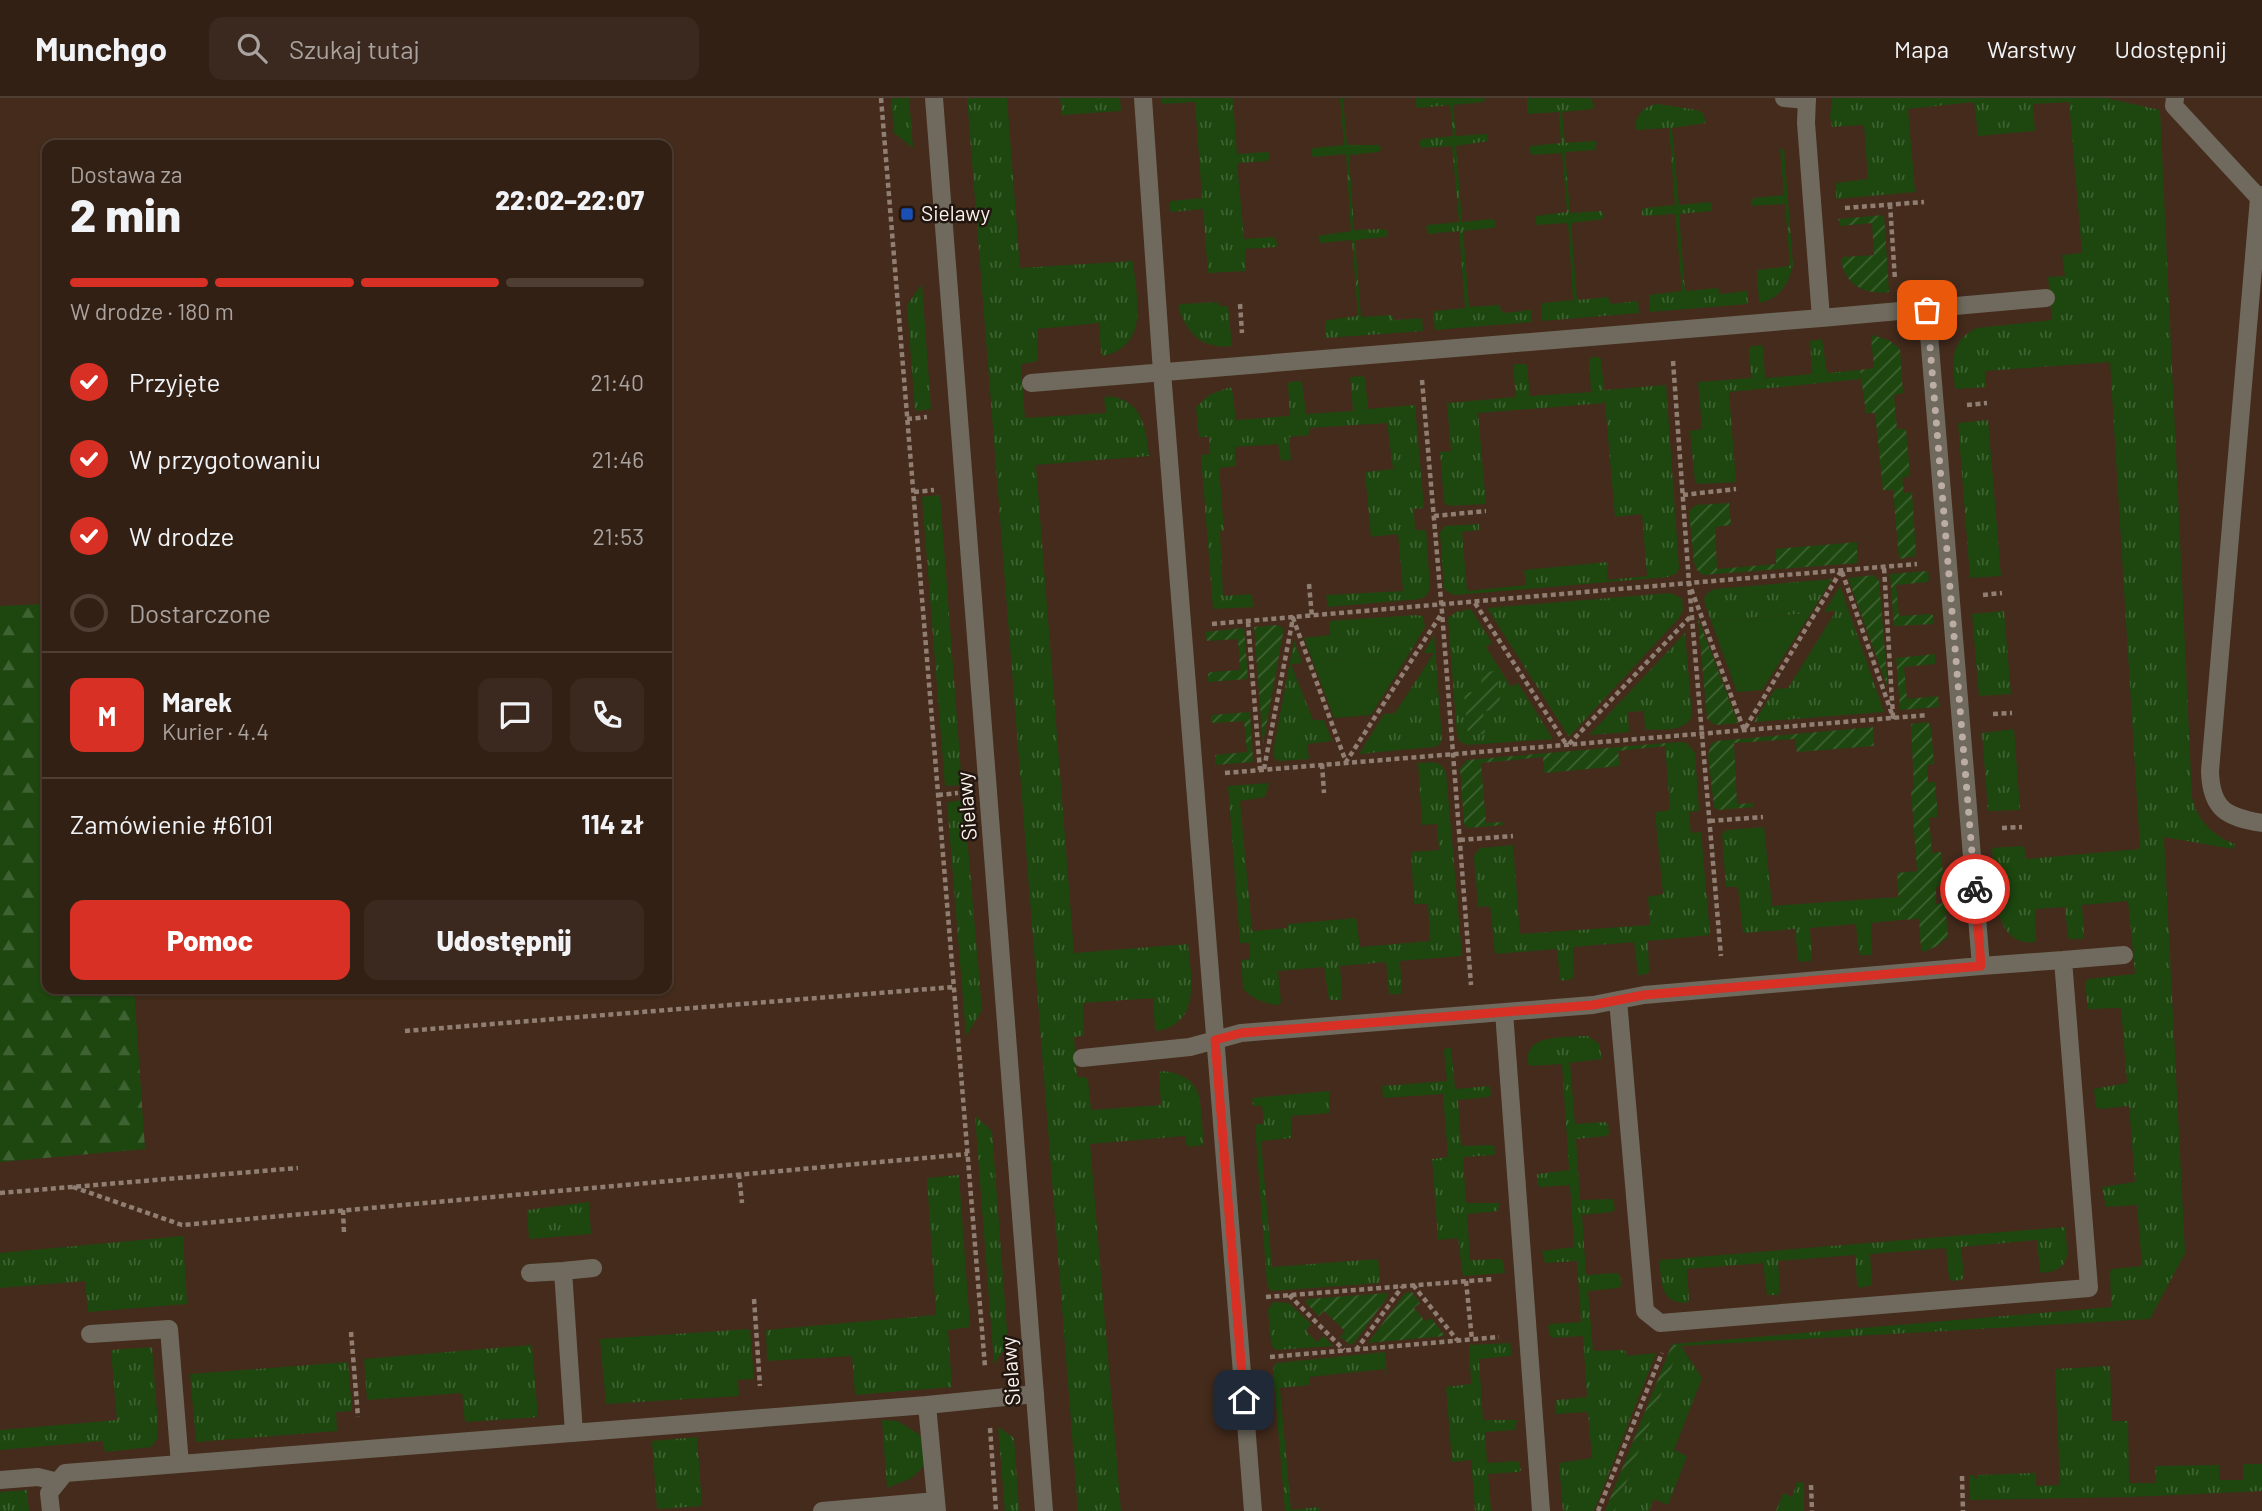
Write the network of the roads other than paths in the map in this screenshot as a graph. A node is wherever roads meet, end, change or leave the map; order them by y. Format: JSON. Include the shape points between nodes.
{"nodes":[{"id":1,"x":934,"y":98,"type":"edge"},
{"id":2,"x":1143,"y":98,"type":"edge"},
{"id":3,"x":1784,"y":98,"type":"edge"},
{"id":4,"x":2175,"y":98,"type":"edge"},
{"id":5,"x":1807,"y":99,"type":"edge"},
{"id":6,"x":2261,"y":196,"type":"edge"},
{"id":7,"x":2046,"y":298,"type":"dead end"},
{"id":8,"x":1927,"y":310,"type":"junction"},
{"id":9,"x":1821,"y":318,"type":"junction"},
{"id":10,"x":1162,"y":372,"type":"junction"},
{"id":11,"x":1031,"y":383,"type":"dead end"},
{"id":12,"x":2262,"y":823,"type":"edge"},
{"id":13,"x":2124,"y":954,"type":"dead end"},
{"id":14,"x":2063,"y":960,"type":"junction"},
{"id":15,"x":1981,"y":966,"type":"junction"},
{"id":16,"x":1618,"y":1000,"type":"junction"},
{"id":17,"x":1504,"y":1012,"type":"junction"},
{"id":18,"x":1215,"y":1040,"type":"junction"},
{"id":19,"x":1082,"y":1058,"type":"dead end"},
{"id":20,"x":593,"y":1268,"type":"dead end"},
{"id":21,"x":563,"y":1271,"type":"junction"},
{"id":22,"x":530,"y":1273,"type":"dead end"},
{"id":23,"x":90,"y":1334,"type":"dead end"},
{"id":24,"x":1035,"y":1394,"type":"junction"},
{"id":25,"x":927,"y":1405,"type":"junction"},
{"id":26,"x":574,"y":1433,"type":"junction"},
{"id":27,"x":180,"y":1464,"type":"junction"},
{"id":28,"x":0,"y":1480,"type":"edge"},
{"id":29,"x":58,"y":1482,"type":"junction"},
{"id":30,"x":936,"y":1506,"type":"edge"},
{"id":31,"x":846,"y":1510,"type":"edge"},
{"id":32,"x":51,"y":1511,"type":"edge"},
{"id":33,"x":822,"y":1511,"type":"edge"},
{"id":34,"x":1044,"y":1511,"type":"edge"},
{"id":35,"x":1253,"y":1511,"type":"edge"},
{"id":36,"x":1541,"y":1511,"type":"edge"}],
"edges":[{"from":1,"to":24,"type":"street","name":"Sielawy"},
{"from":2,"to":10,"type":"street"},
{"from":3,"to":5,"type":"street"},
{"from":4,"to":6,"type":"street","via":[[2174,106]]},
{"from":5,"to":9,"type":"street"},
{"from":6,"to":12,"type":"street","via":[[2210,785],[2222,811]]},
{"from":7,"to":8,"type":"street"},
{"from":8,"to":9,"type":"street"},
{"from":8,"to":15,"type":"street"},
{"from":9,"to":10,"type":"street"},
{"from":10,"to":11,"type":"street"},
{"from":10,"to":18,"type":"street"},
{"from":13,"to":14,"type":"street"},
{"from":14,"to":15,"type":"street"},
{"from":14,"to":16,"type":"street","via":[[2089,1288],[1660,1322],[1645,1311]]},
{"from":15,"to":16,"type":"street"},
{"from":16,"to":17,"type":"street"},
{"from":17,"to":18,"type":"street","via":[[1241,1033]]},
{"from":17,"to":36,"type":"street"},
{"from":18,"to":19,"type":"street","via":[[1190,1047]]},
{"from":18,"to":35,"type":"street"},
{"from":20,"to":21,"type":"street"},
{"from":21,"to":22,"type":"street"},
{"from":21,"to":26,"type":"street"},
{"from":23,"to":27,"type":"street","via":[[169,1329]]},
{"from":24,"to":25,"type":"street"},
{"from":24,"to":34,"type":"street","name":"Sielawy"},
{"from":25,"to":26,"type":"street"},
{"from":25,"to":30,"type":"street"},
{"from":26,"to":27,"type":"street"},
{"from":27,"to":29,"type":"street","via":[[65,1473]]},
{"from":28,"to":29,"type":"street","via":[[38,1477]]},
{"from":29,"to":32,"type":"street","via":[[49,1493]]},
{"from":30,"to":31,"type":"street"},
{"from":31,"to":33,"type":"street"}]}
